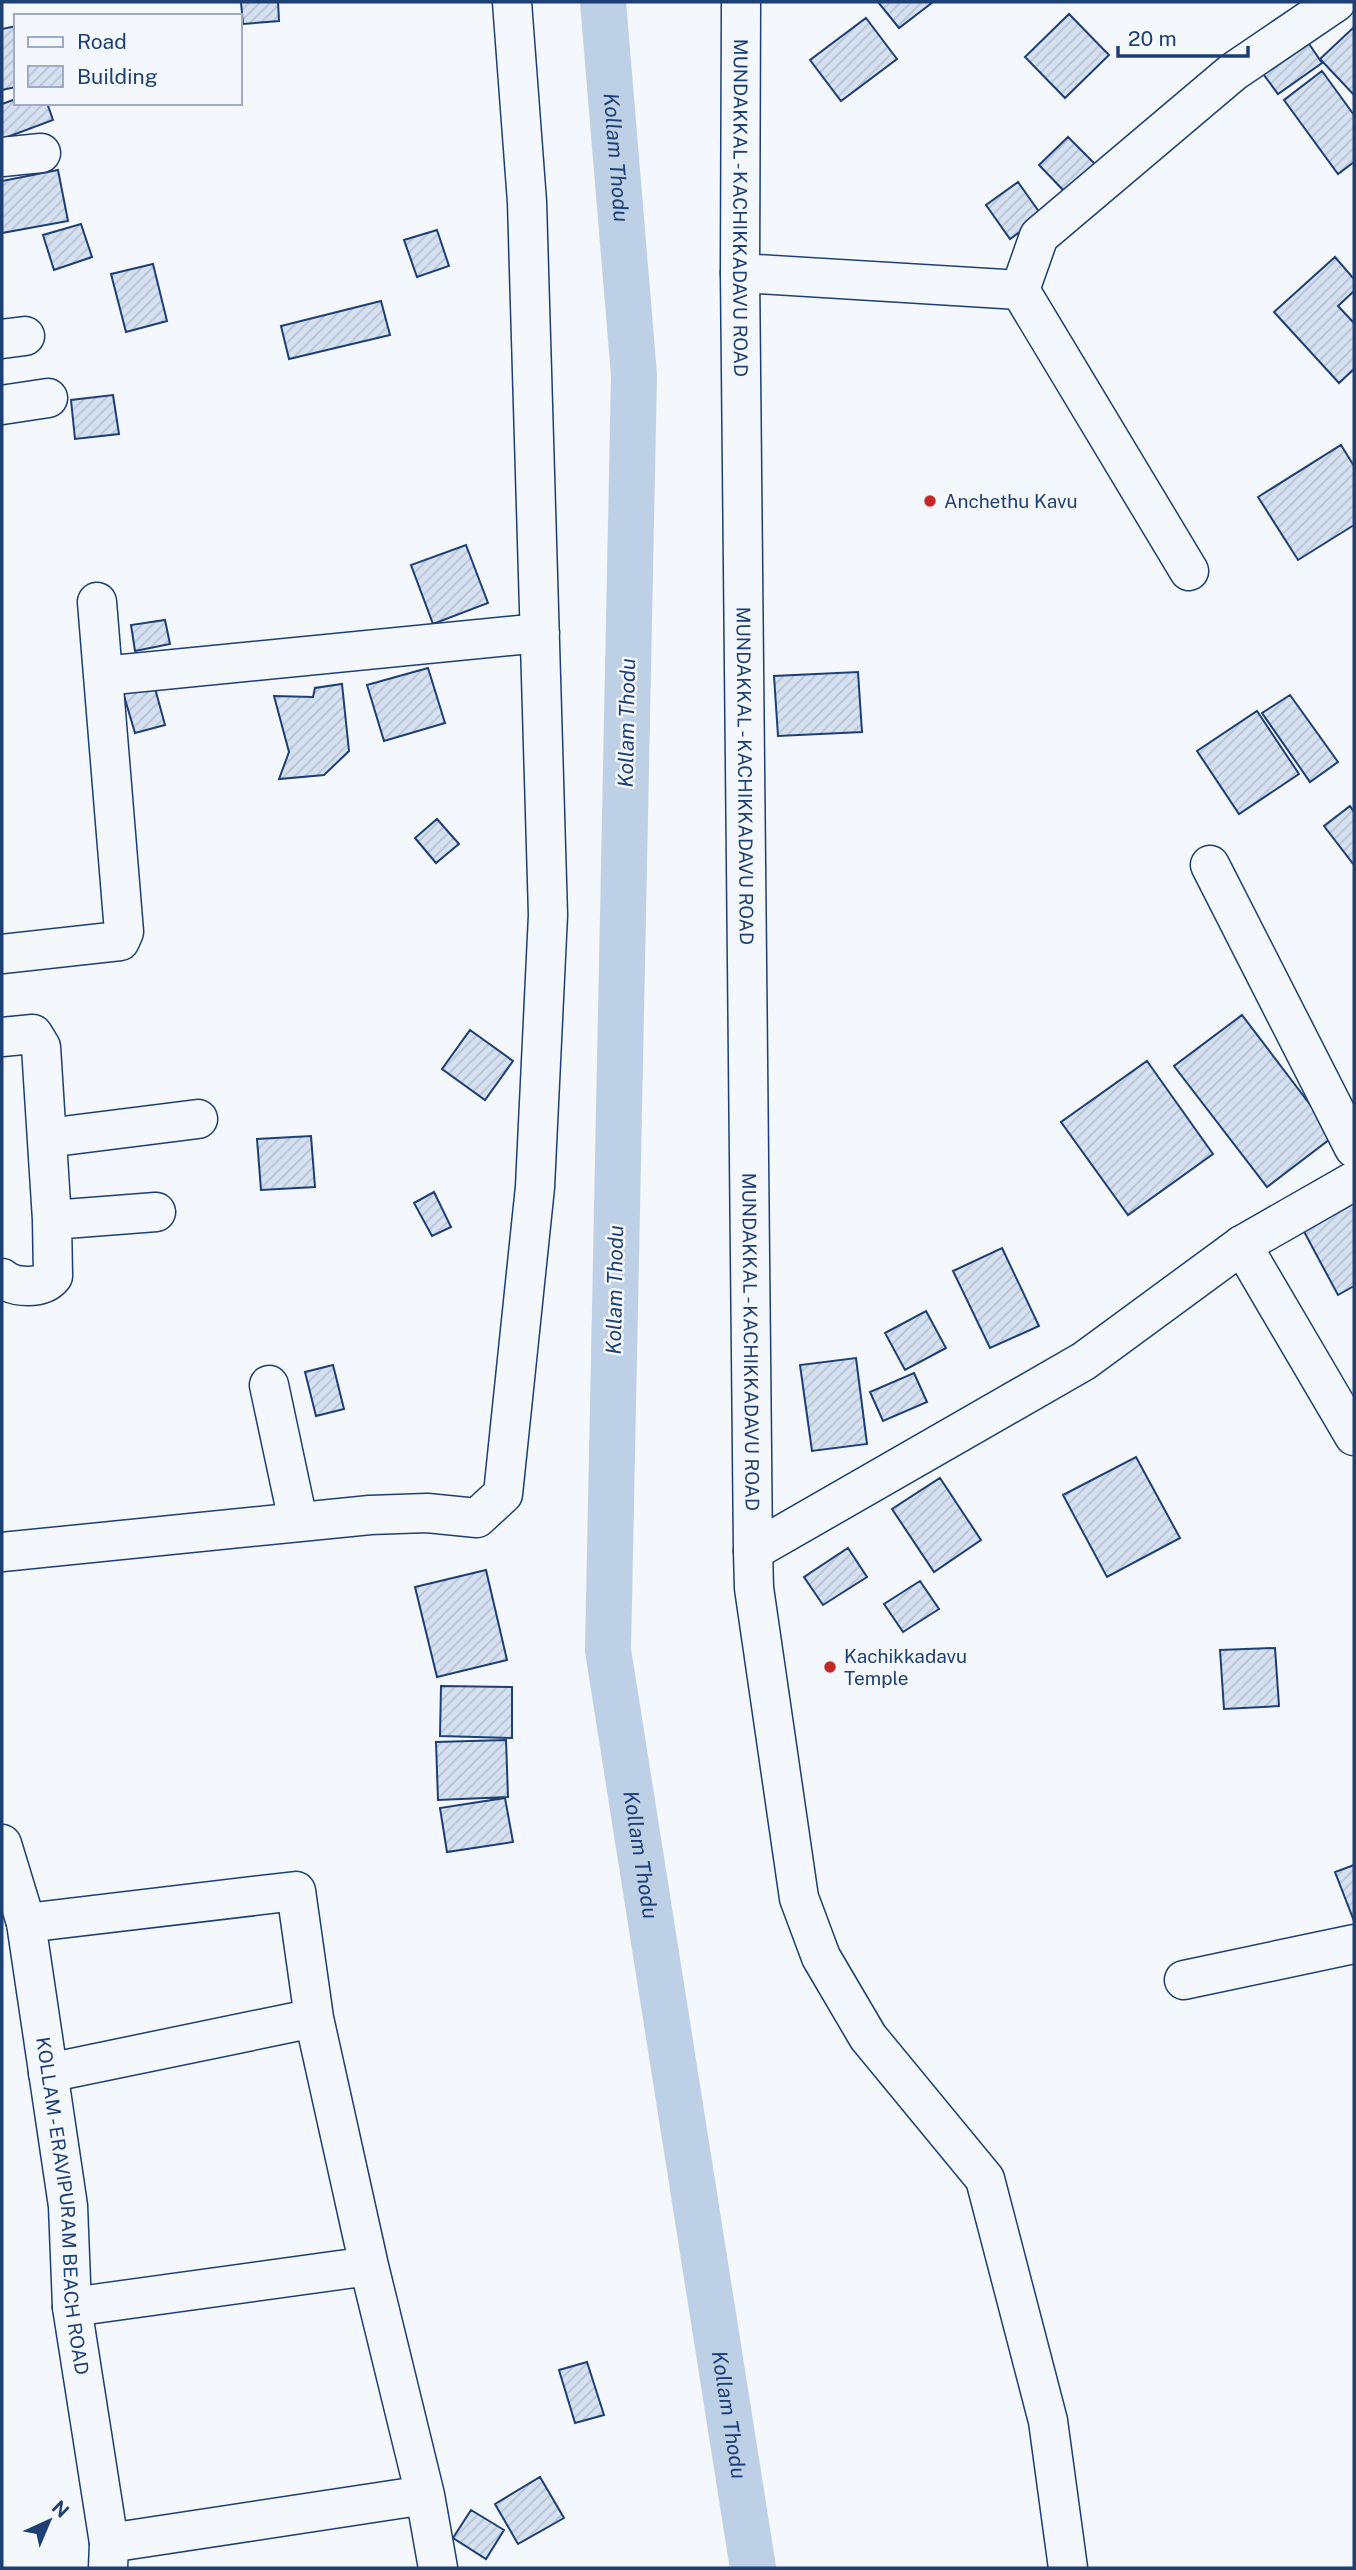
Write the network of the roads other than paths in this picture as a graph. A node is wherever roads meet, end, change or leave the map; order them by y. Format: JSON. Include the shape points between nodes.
{"nodes":[{"id":1,"x":512,"y":2,"type":"edge"},
{"id":2,"x":741,"y":2,"type":"edge"},
{"id":3,"x":1336,"y":2,"type":"edge"},
{"id":4,"x":41,"y":153,"type":"dead end"},
{"id":5,"x":2,"y":157,"type":"edge"},
{"id":6,"x":740,"y":273,"type":"junction"},
{"id":7,"x":1020,"y":290,"type":"junction"},
{"id":8,"x":48,"y":398,"type":"dead end"},
{"id":9,"x":2,"y":405,"type":"edge"},
{"id":10,"x":1189,"y":570,"type":"dead end"},
{"id":11,"x":97,"y":602,"type":"dead end"},
{"id":12,"x":540,"y":634,"type":"junction"},
{"id":13,"x":103,"y":676,"type":"junction"},
{"id":14,"x":1210,"y":865,"type":"dead end"},
{"id":15,"x":2,"y":954,"type":"edge"},
{"id":16,"x":2,"y":1037,"type":"edge"},
{"id":17,"x":198,"y":1119,"type":"dead end"},
{"id":18,"x":47,"y":1138,"type":"junction"},
{"id":19,"x":1354,"y":1148,"type":"edge"},
{"id":20,"x":1354,"y":1181,"type":"edge"},
{"id":21,"x":156,"y":1212,"type":"dead end"},
{"id":22,"x":52,"y":1220,"type":"junction"},
{"id":23,"x":1242,"y":1245,"type":"junction"},
{"id":24,"x":2,"y":1278,"type":"edge"},
{"id":25,"x":269,"y":1385,"type":"dead end"},
{"id":26,"x":1354,"y":1436,"type":"edge"},
{"id":27,"x":298,"y":1521,"type":"junction"},
{"id":28,"x":753,"y":1551,"type":"junction"},
{"id":29,"x":2,"y":1552,"type":"edge"},
{"id":30,"x":2,"y":1844,"type":"edge"},
{"id":31,"x":26,"y":1923,"type":"junction"},
{"id":32,"x":1354,"y":1944,"type":"edge"},
{"id":33,"x":1184,"y":1980,"type":"dead end"},
{"id":34,"x":314,"y":2018,"type":"junction"},
{"id":35,"x":48,"y":2073,"type":"junction"},
{"id":36,"x":369,"y":2266,"type":"junction"},
{"id":37,"x":72,"y":2307,"type":"junction"},
{"id":38,"x":425,"y":2495,"type":"junction"},
{"id":39,"x":108,"y":2556,"type":"edge"},
{"id":40,"x":438,"y":2568,"type":"edge"},
{"id":41,"x":1068,"y":2568,"type":"edge"}],
"edges":[{"from":1,"to":12,"type":"street","via":[[527,202]]},
{"from":2,"to":6,"type":"street","name":"MUNDAKKAL - KACHIKKADAVU ROAD"},
{"from":3,"to":7,"type":"street","via":[[1233,72],[1039,236]]},
{"from":4,"to":5,"type":"street"},
{"from":6,"to":7,"type":"street"},
{"from":6,"to":28,"type":"street","name":"MUNDAKKAL - KACHIKKADAVU ROAD"},
{"from":7,"to":10,"type":"street"},
{"from":8,"to":9,"type":"street"},
{"from":11,"to":13,"type":"street"},
{"from":12,"to":13,"type":"street"},
{"from":12,"to":27,"type":"street","via":[[547,928],[535,1187],[503,1494],[477,1518],[426,1513]]},
{"from":13,"to":15,"type":"street","via":[[124,932],[120,941]]},
{"from":14,"to":19,"type":"street"},
{"from":16,"to":18,"type":"street","via":[[33,1034],[41,1048]]},
{"from":17,"to":18,"type":"street"},
{"from":18,"to":22,"type":"street"},
{"from":20,"to":23,"type":"street"},
{"from":21,"to":22,"type":"street"},
{"from":22,"to":24,"type":"street","via":[[53,1276],[49,1282],[11,1285]]},
{"from":23,"to":26,"type":"street"},
{"from":23,"to":28,"type":"street","via":[[1084,1361]]},
{"from":25,"to":27,"type":"street"},
{"from":27,"to":29,"type":"street"},
{"from":28,"to":41,"type":"street","name":"MUNDAKKAL - KACHIKKADAVU ROAD","via":[[754,1588],[799,1898],[821,1957],[868,2037],[985,2179],[1048,2421]]},
{"from":30,"to":31,"type":"street","name":"KOLLAM - ERAVIPURAM BEACH ROAD"},
{"from":31,"to":34,"type":"street","via":[[296,1891]]},
{"from":31,"to":35,"type":"street","name":"KOLLAM - ERAVIPURAM BEACH ROAD"},
{"from":32,"to":33,"type":"street"},
{"from":34,"to":35,"type":"street"},
{"from":34,"to":36,"type":"street"},
{"from":35,"to":37,"type":"street","name":"KOLLAM - ERAVIPURAM BEACH ROAD","via":[[68,2206]]},
{"from":36,"to":37,"type":"street"},
{"from":36,"to":38,"type":"street"},
{"from":37,"to":39,"type":"street","name":"KOLLAM - ERAVIPURAM BEACH ROAD"},
{"from":38,"to":39,"type":"street"},
{"from":38,"to":40,"type":"street"}]}
